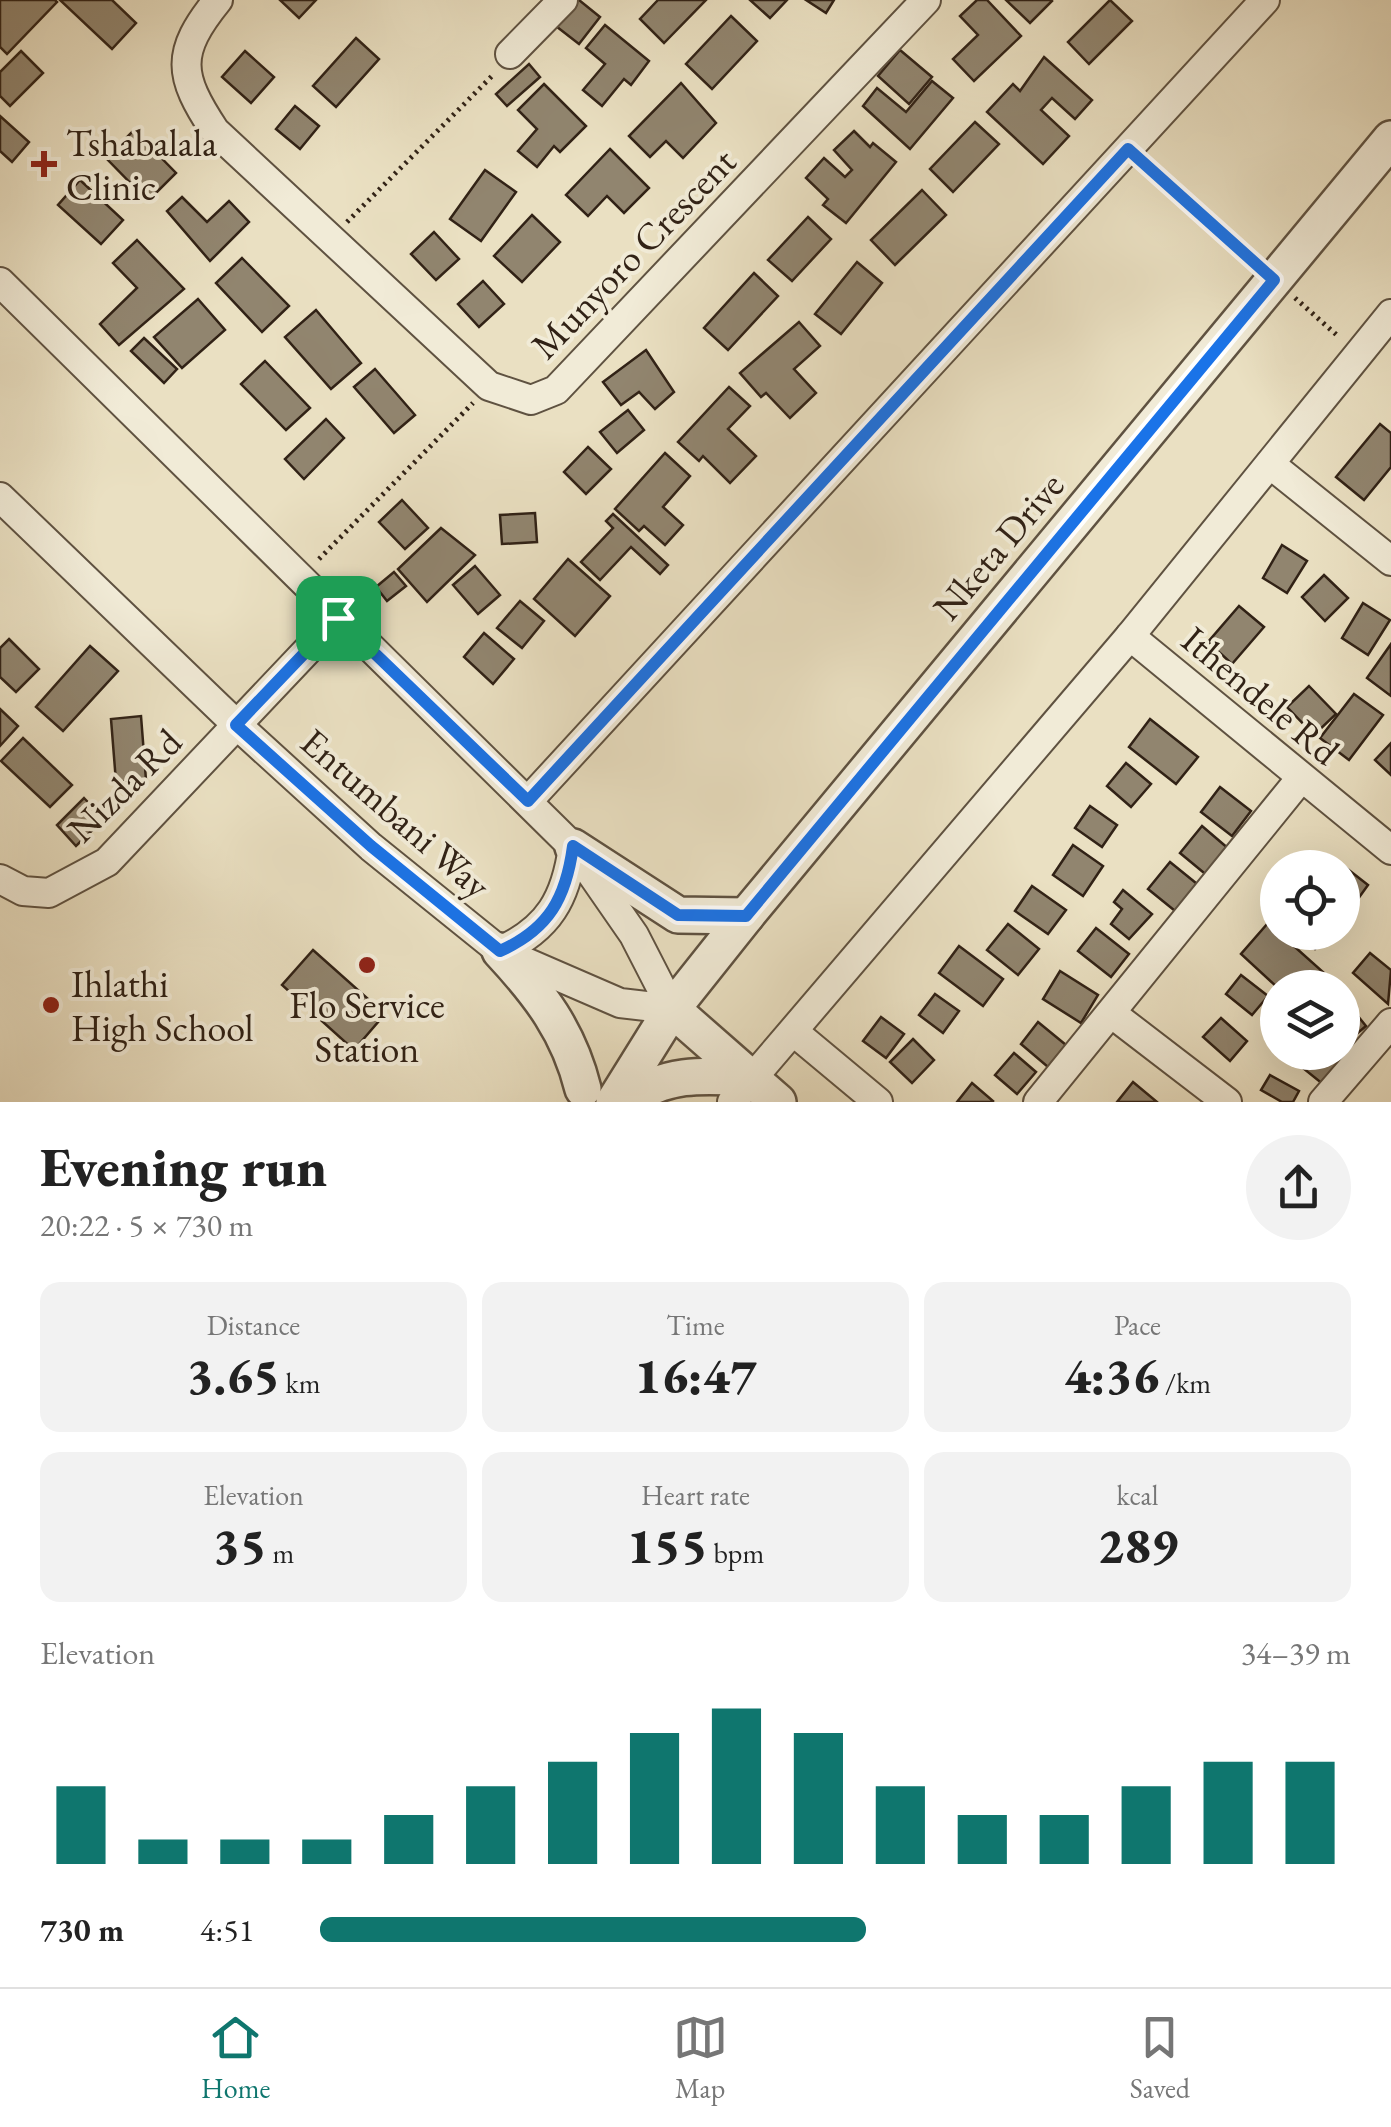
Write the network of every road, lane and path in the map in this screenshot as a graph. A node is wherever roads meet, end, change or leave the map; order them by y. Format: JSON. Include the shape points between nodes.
{"nodes":[{"id":1,"x":218,"y":0,"type":"edge"},
{"id":2,"x":563,"y":0,"type":"edge"},
{"id":3,"x":926,"y":0,"type":"edge"},
{"id":4,"x":1265,"y":0,"type":"edge"},
{"id":5,"x":510,"y":54,"type":"joint"},
{"id":6,"x":1391,"y":139,"type":"edge"},
{"id":7,"x":1128,"y":149,"type":"junction"},
{"id":8,"x":330,"y":238,"type":"junction"},
{"id":9,"x":1274,"y":280,"type":"junction"},
{"id":10,"x":0,"y":282,"type":"edge"},
{"id":11,"x":1391,"y":314,"type":"edge"},
{"id":12,"x":1358,"y":355,"type":"junction"},
{"id":13,"x":488,"y":386,"type":"junction"},
{"id":14,"x":1270,"y":464,"type":"junction"},
{"id":15,"x":0,"y":497,"type":"edge"},
{"id":16,"x":1391,"y":560,"type":"edge"},
{"id":17,"x":300,"y":579,"type":"junction"},
{"id":18,"x":338,"y":618,"type":"junction"},
{"id":19,"x":1130,"y":636,"type":"junction"},
{"id":20,"x":236,"y":725,"type":"junction"},
{"id":21,"x":1302,"y":778,"type":"junction"},
{"id":22,"x":528,"y":801,"type":"junction"},
{"id":23,"x":573,"y":846,"type":"junction"},
{"id":24,"x":1391,"y":850,"type":"edge"},
{"id":25,"x":0,"y":879,"type":"edge"},
{"id":26,"x":746,"y":916,"type":"junction"},
{"id":27,"x":500,"y":951,"type":"junction"},
{"id":28,"x":672,"y":1009,"type":"junction"},
{"id":29,"x":1111,"y":1013,"type":"junction"},
{"id":30,"x":1391,"y":1024,"type":"edge"},
{"id":31,"x":794,"y":1032,"type":"junction"},
{"id":32,"x":742,"y":1090,"type":"edge"},
{"id":33,"x":590,"y":1098,"type":"edge"},
{"id":34,"x":625,"y":1102,"type":"edge"},
{"id":35,"x":778,"y":1102,"type":"edge"},
{"id":36,"x":878,"y":1102,"type":"edge"},
{"id":37,"x":1038,"y":1102,"type":"edge"},
{"id":38,"x":1227,"y":1102,"type":"edge"},
{"id":39,"x":1324,"y":1102,"type":"edge"}],
"edges":[{"from":1,"to":8,"type":"street","name":"Munyoro Crescent","via":[[192,32],[186,57],[191,94],[215,131]]},
{"from":2,"to":5,"type":"street"},
{"from":3,"to":13,"type":"street","name":"Munyoro Crescent","via":[[556,390],[531,400]]},
{"from":4,"to":7,"type":"street"},
{"from":5,"to":8,"type":"path"},
{"from":6,"to":9,"type":"street","name":"Nketa Drive"},
{"from":7,"to":9,"type":"path"},
{"from":7,"to":22,"type":"street"},
{"from":8,"to":13,"type":"street","name":"Munyoro Crescent"},
{"from":9,"to":12,"type":"path"},
{"from":9,"to":26,"type":"street","name":"Nketa Drive"},
{"from":10,"to":17,"type":"street"},
{"from":11,"to":12,"type":"street"},
{"from":12,"to":14,"type":"street"},
{"from":13,"to":17,"type":"path"},
{"from":14,"to":16,"type":"street"},
{"from":14,"to":19,"type":"street"},
{"from":15,"to":20,"type":"street","name":"Entumbani Way"},
{"from":17,"to":18,"type":"street"},
{"from":18,"to":20,"type":"street","name":"Nizda Rd"},
{"from":18,"to":22,"type":"street"},
{"from":19,"to":21,"type":"street","name":"Ithendele Rd"},
{"from":19,"to":31,"type":"street"},
{"from":20,"to":25,"type":"street","name":"Nizda Rd","via":[[107,862],[49,892],[23,891]]},
{"from":20,"to":27,"type":"street","name":"Entumbani Way"},
{"from":21,"to":24,"type":"street","name":"Ithendele Rd"},
{"from":21,"to":29,"type":"street"},
{"from":22,"to":23,"type":"street"},
{"from":23,"to":26,"type":"street","via":[[678,915]]},
{"from":23,"to":27,"type":"street","via":[[560,900],[526,940]]},
{"from":23,"to":28,"type":"street","via":[[634,936]]},
{"from":26,"to":28,"type":"street","name":"Nketa Drive"},
{"from":27,"to":28,"type":"street","name":"Entumbani Way","via":[[620,1004]]},
{"from":27,"to":33,"type":"street","via":[[561,1025]]},
{"from":28,"to":32,"type":"street"},
{"from":28,"to":33,"type":"street","name":"Nketa Drive"},
{"from":29,"to":37,"type":"street"},
{"from":29,"to":38,"type":"street"},
{"from":30,"to":39,"type":"street"},
{"from":31,"to":32,"type":"street"},
{"from":31,"to":36,"type":"street"},
{"from":32,"to":34,"type":"street","via":[[690,1074],[648,1084]]},
{"from":32,"to":35,"type":"street"}]}
